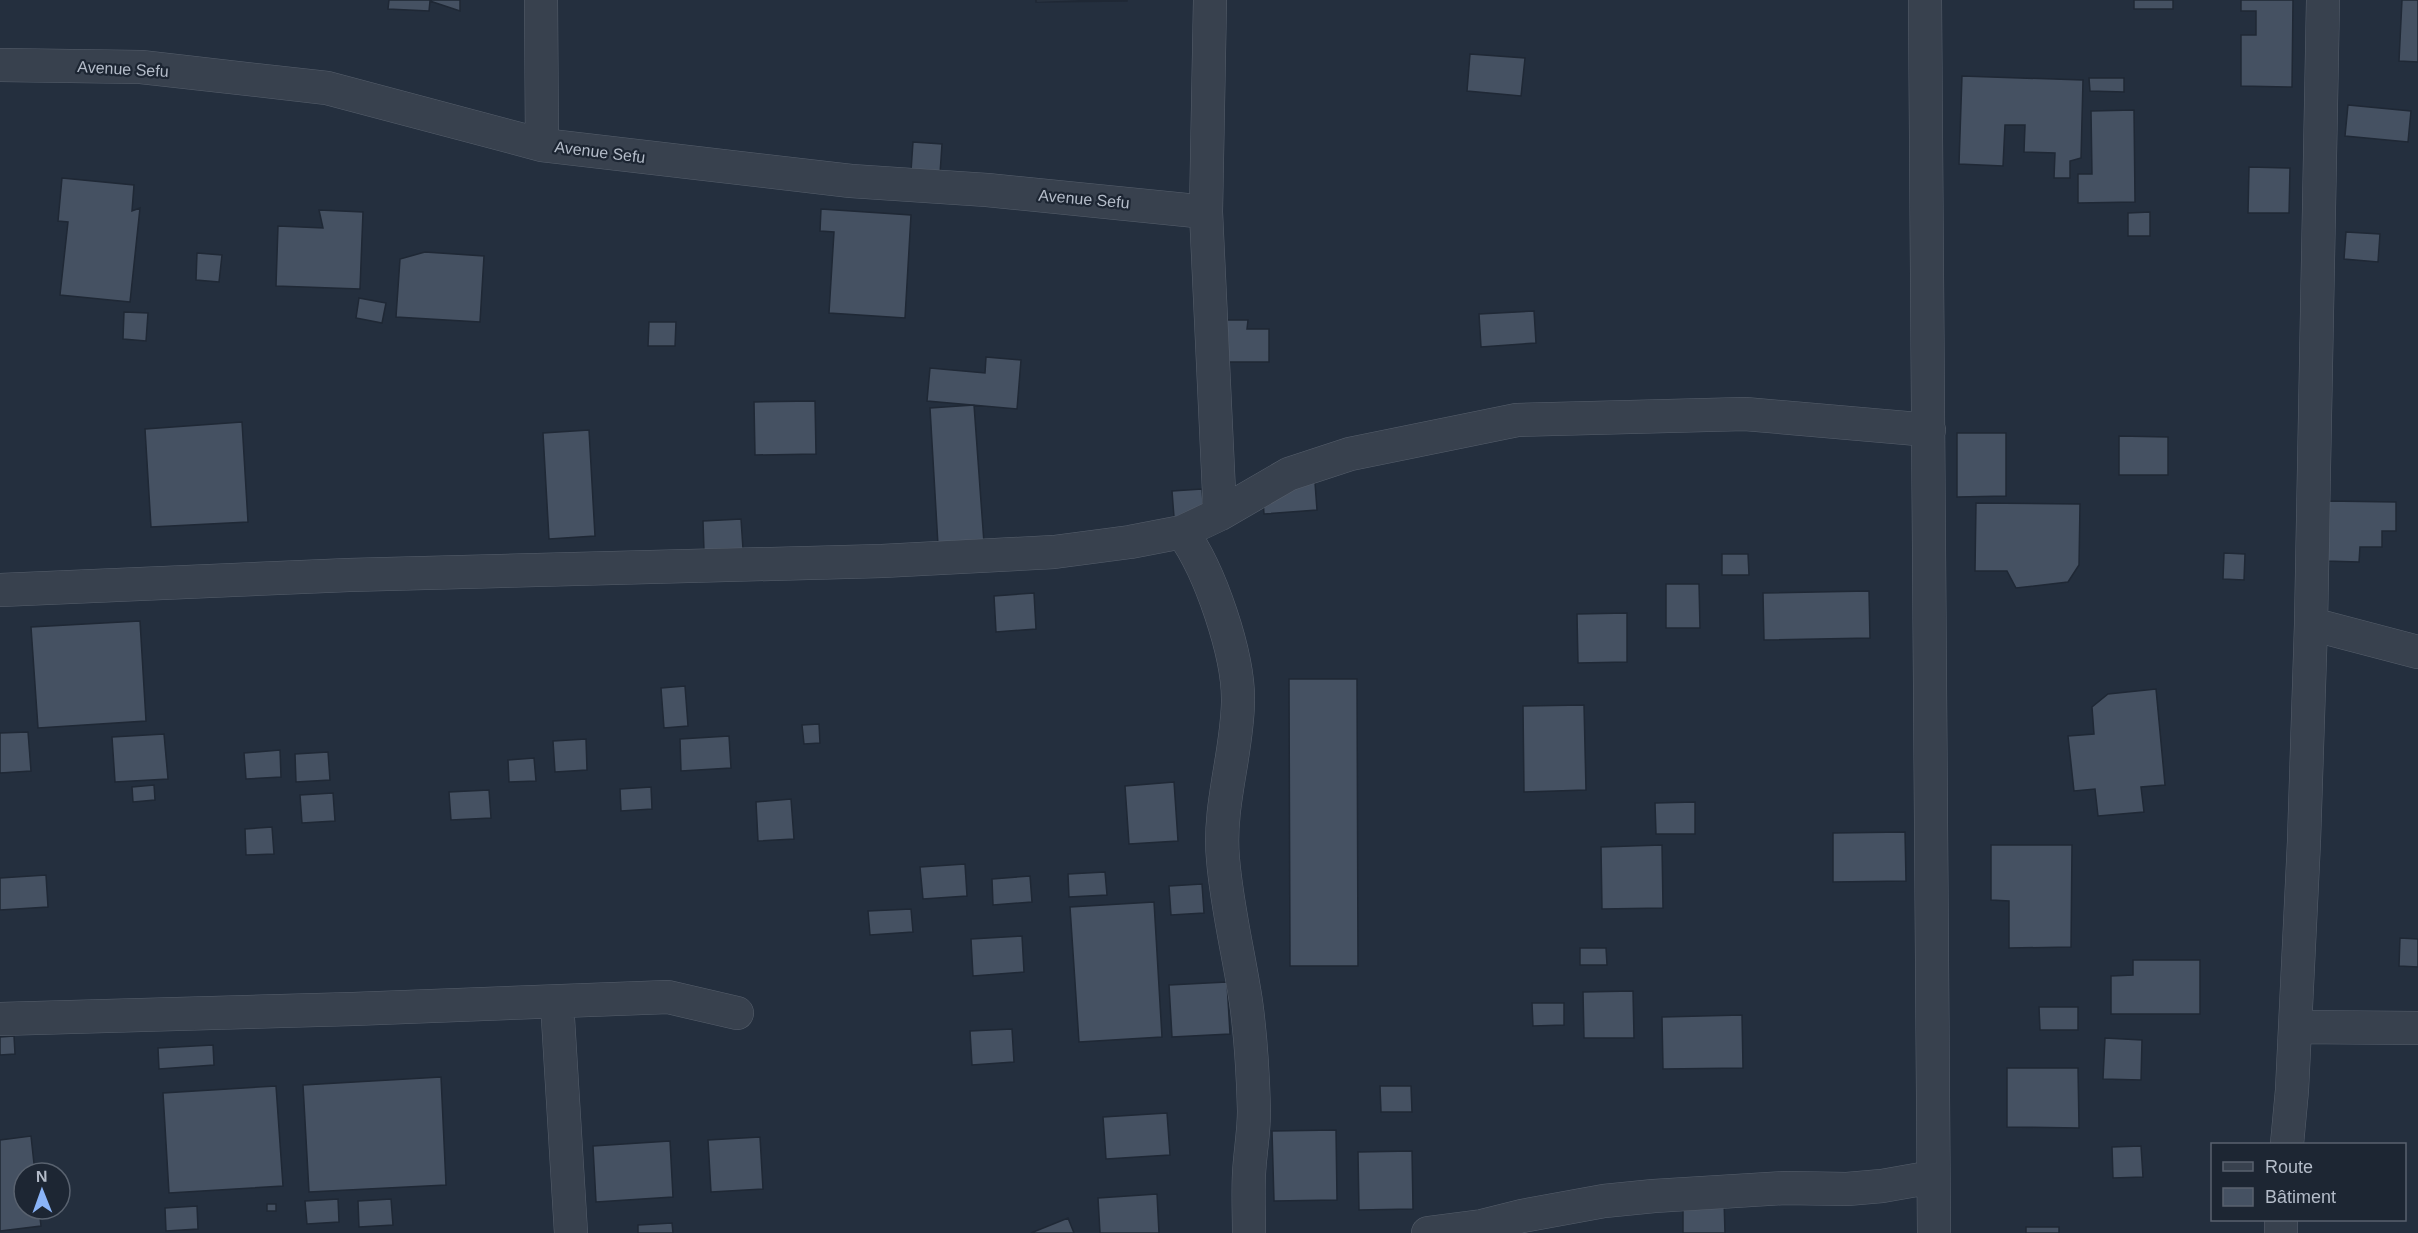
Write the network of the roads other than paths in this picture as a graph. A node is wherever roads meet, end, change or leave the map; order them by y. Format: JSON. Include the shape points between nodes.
{"nodes":[{"id":1,"x":541,"y":0,"type":"edge"},
{"id":2,"x":1210,"y":0,"type":"edge"},
{"id":3,"x":1925,"y":0,"type":"edge"},
{"id":4,"x":2323,"y":0,"type":"edge"},
{"id":5,"x":0,"y":65,"type":"edge"},
{"id":6,"x":542,"y":145,"type":"junction"},
{"id":7,"x":1206,"y":212,"type":"junction"},
{"id":8,"x":1929,"y":430,"type":"junction"},
{"id":9,"x":1220,"y":514,"type":"junction"},
{"id":10,"x":1182,"y":532,"type":"junction"},
{"id":11,"x":0,"y":590,"type":"edge"},
{"id":12,"x":2311,"y":624,"type":"junction"},
{"id":13,"x":2418,"y":652,"type":"edge"},
{"id":14,"x":557,"y":1002,"type":"junction"},
{"id":15,"x":737,"y":1013,"type":"dead end"},
{"id":16,"x":0,"y":1018,"type":"edge"},
{"id":17,"x":2295,"y":1027,"type":"junction"},
{"id":18,"x":2418,"y":1028,"type":"edge"},
{"id":19,"x":2287,"y":1143,"type":"edge"},
{"id":20,"x":1932,"y":1177,"type":"junction"},
{"id":21,"x":571,"y":1233,"type":"edge"},
{"id":22,"x":1249,"y":1233,"type":"edge"},
{"id":23,"x":1428,"y":1233,"type":"edge"},
{"id":24,"x":1934,"y":1233,"type":"edge"}],
"edges":[{"from":1,"to":6,"type":"street"},
{"from":2,"to":7,"type":"street"},
{"from":3,"to":8,"type":"street"},
{"from":4,"to":12,"type":"street"},
{"from":5,"to":6,"type":"street","name":"Avenue Sefu","via":[[141,67],[327,88]]},
{"from":6,"to":7,"type":"street","name":"Avenue Sefu","via":[[851,181]]},
{"from":7,"to":9,"type":"street"},
{"from":8,"to":9,"type":"street","via":[[1745,414],[1517,420],[1350,454],[1289,474]]},
{"from":8,"to":20,"type":"street"},
{"from":9,"to":10,"type":"street"},
{"from":10,"to":11,"type":"street","via":[[1054,552],[882,561],[349,575]]},
{"from":10,"to":22,"type":"street","via":[[1206,572],[1227,635],[1238,701],[1223,812],[1222,857],[1251,1057],[1254,1112]]},
{"from":12,"to":13,"type":"street"},
{"from":12,"to":17,"type":"street"},
{"from":14,"to":15,"type":"street","via":[[668,997]]},
{"from":14,"to":16,"type":"street"},
{"from":14,"to":21,"type":"street"},
{"from":17,"to":18,"type":"street"},
{"from":17,"to":19,"type":"street"},
{"from":20,"to":23,"type":"street","via":[[1846,1189],[1785,1188],[1654,1196],[1586,1204]]},
{"from":20,"to":24,"type":"street"}]}
